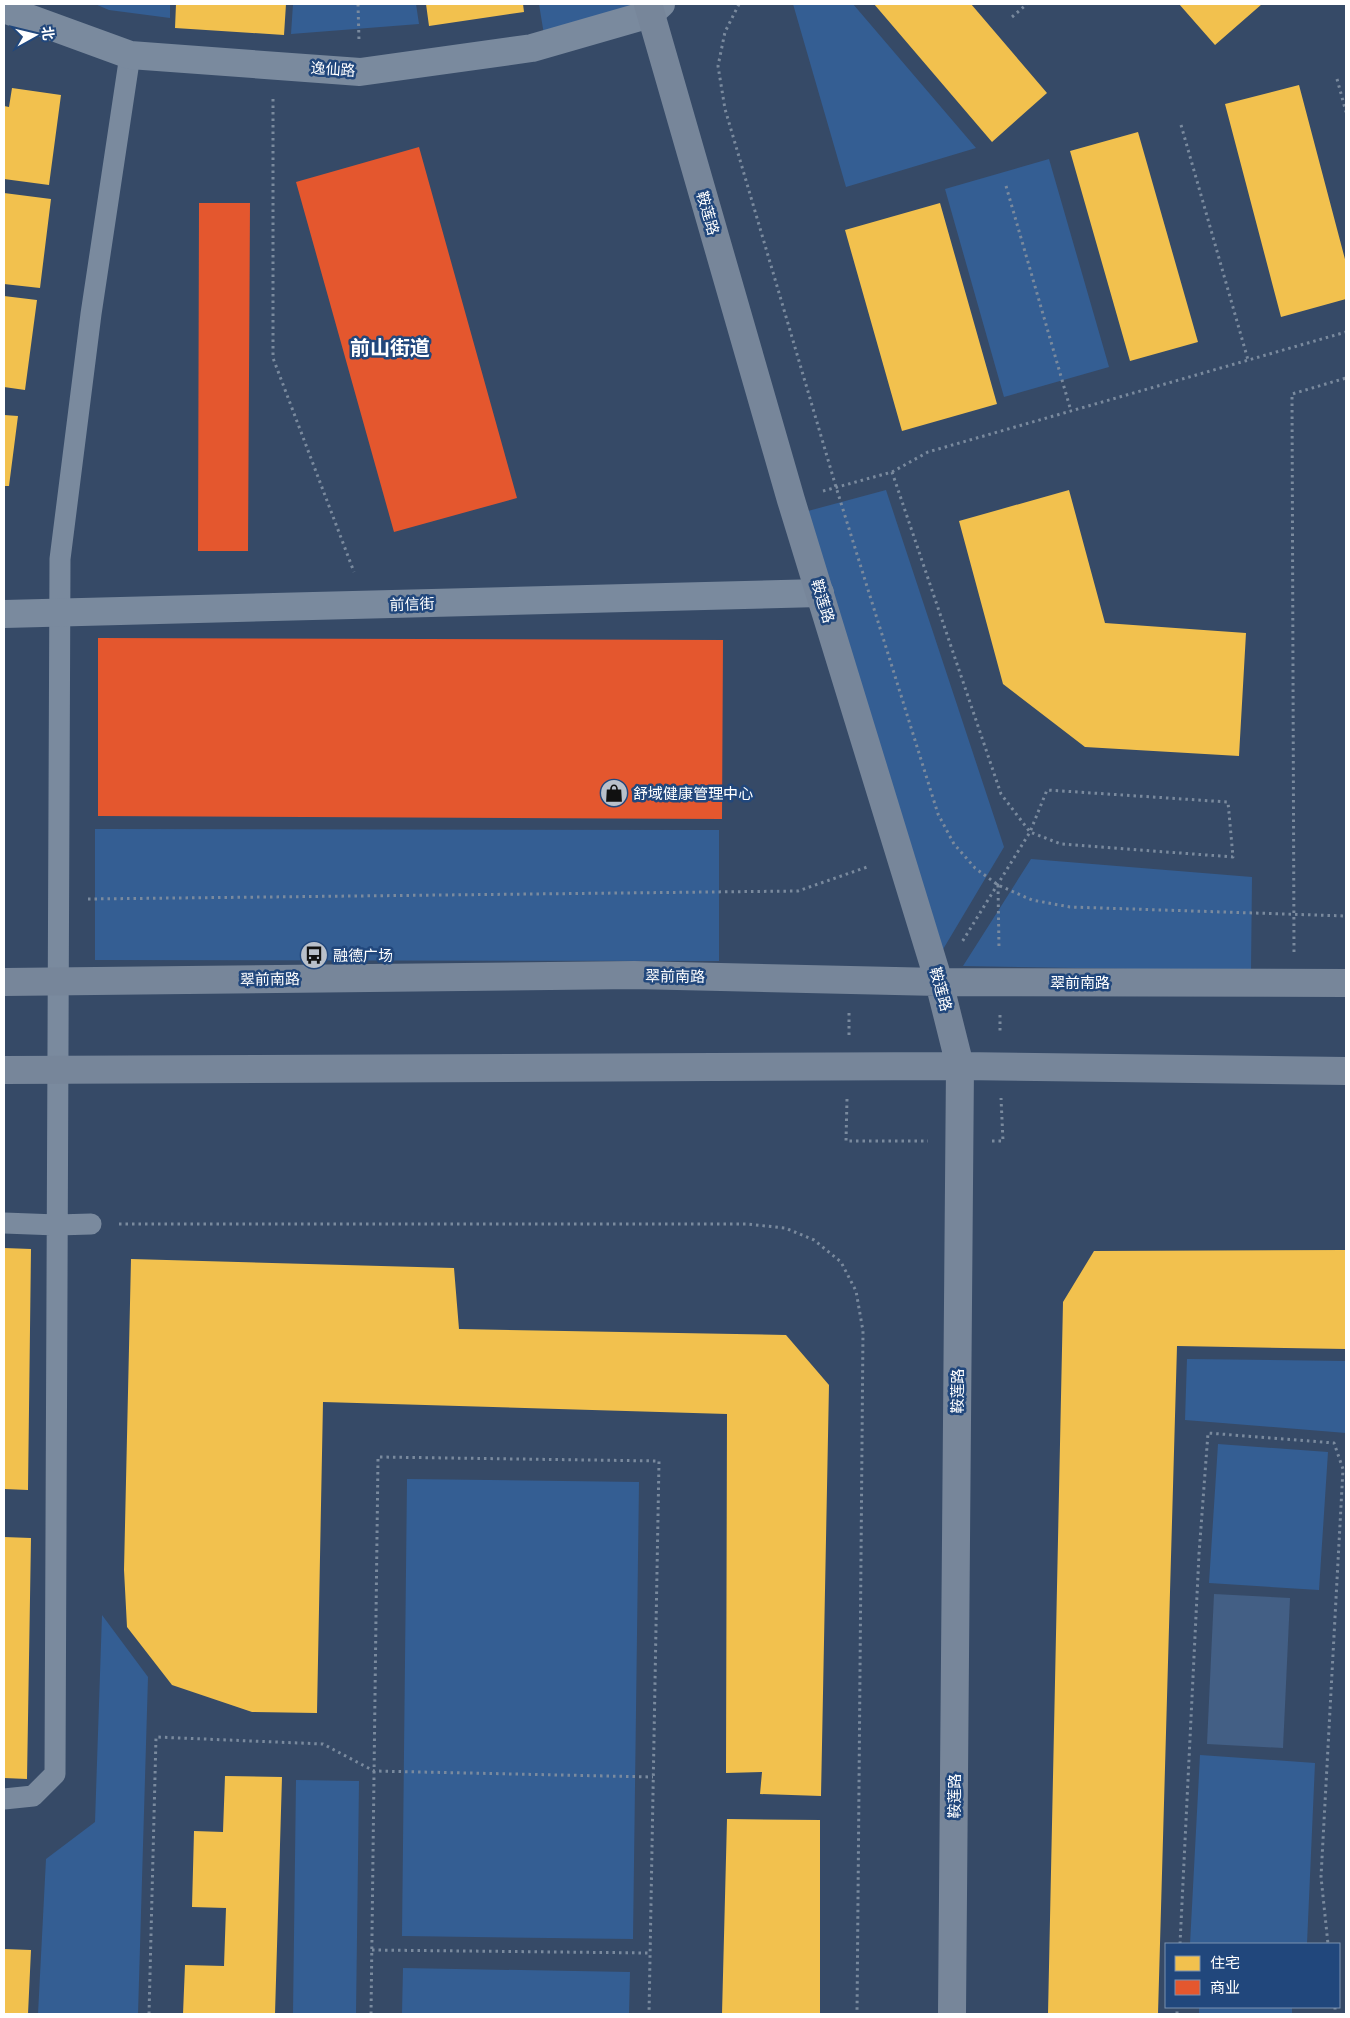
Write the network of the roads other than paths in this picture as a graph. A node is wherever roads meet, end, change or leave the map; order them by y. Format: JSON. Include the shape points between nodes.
{"nodes":[{"id":1,"x":653,"y":7,"type":"edge"},
{"id":2,"x":4,"y":9,"type":"edge"},
{"id":3,"x":130,"y":55,"type":"junction"},
{"id":4,"x":820,"y":593,"type":"junction"},
{"id":5,"x":59,"y":613,"type":"junction"},
{"id":6,"x":4,"y":614,"type":"edge"},
{"id":7,"x":4,"y":982,"type":"edge"},
{"id":8,"x":57,"y":982,"type":"junction"},
{"id":9,"x":939,"y":982,"type":"junction"},
{"id":10,"x":1346,"y":984,"type":"edge"},
{"id":11,"x":960,"y":1066,"type":"junction"},
{"id":12,"x":56,"y":1069,"type":"junction"},
{"id":13,"x":4,"y":1070,"type":"edge"},
{"id":14,"x":1346,"y":1071,"type":"edge"},
{"id":15,"x":4,"y":1223,"type":"edge"},
{"id":16,"x":91,"y":1224,"type":"road end"},
{"id":17,"x":57,"y":1225,"type":"junction"},
{"id":18,"x":4,"y":1799,"type":"edge"},
{"id":19,"x":952,"y":2014,"type":"edge"}],
"edges":[{"from":1,"to":3,"type":"street","name":"逸仙路","via":[[532,48],[360,72]]},
{"from":1,"to":4,"type":"main road","name":"鞍莲路"},
{"from":2,"to":3,"type":"street","name":"逸仙路"},
{"from":3,"to":5,"type":"lane","via":[[91,314],[60,559]]},
{"from":4,"to":5,"type":"street","name":"前信街"},
{"from":4,"to":9,"type":"main road","name":"鞍莲路"},
{"from":5,"to":6,"type":"street","name":"前信街"},
{"from":5,"to":8,"type":"lane"},
{"from":7,"to":8,"type":"main road","name":"翠前南路"},
{"from":8,"to":9,"type":"main road","name":"翠前南路","via":[[634,975]]},
{"from":8,"to":12,"type":"lane"},
{"from":9,"to":10,"type":"main road","name":"翠前南路"},
{"from":9,"to":11,"type":"main road","name":"鞍莲路"},
{"from":11,"to":12,"type":"main road"},
{"from":11,"to":14,"type":"main road"},
{"from":11,"to":19,"type":"main road","name":"鞍莲路"},
{"from":12,"to":13,"type":"main road"},
{"from":12,"to":17,"type":"lane"},
{"from":15,"to":17,"type":"lane"},
{"from":16,"to":17,"type":"lane"},
{"from":17,"to":18,"type":"lane","via":[[55,1774],[33,1796]]}]}
